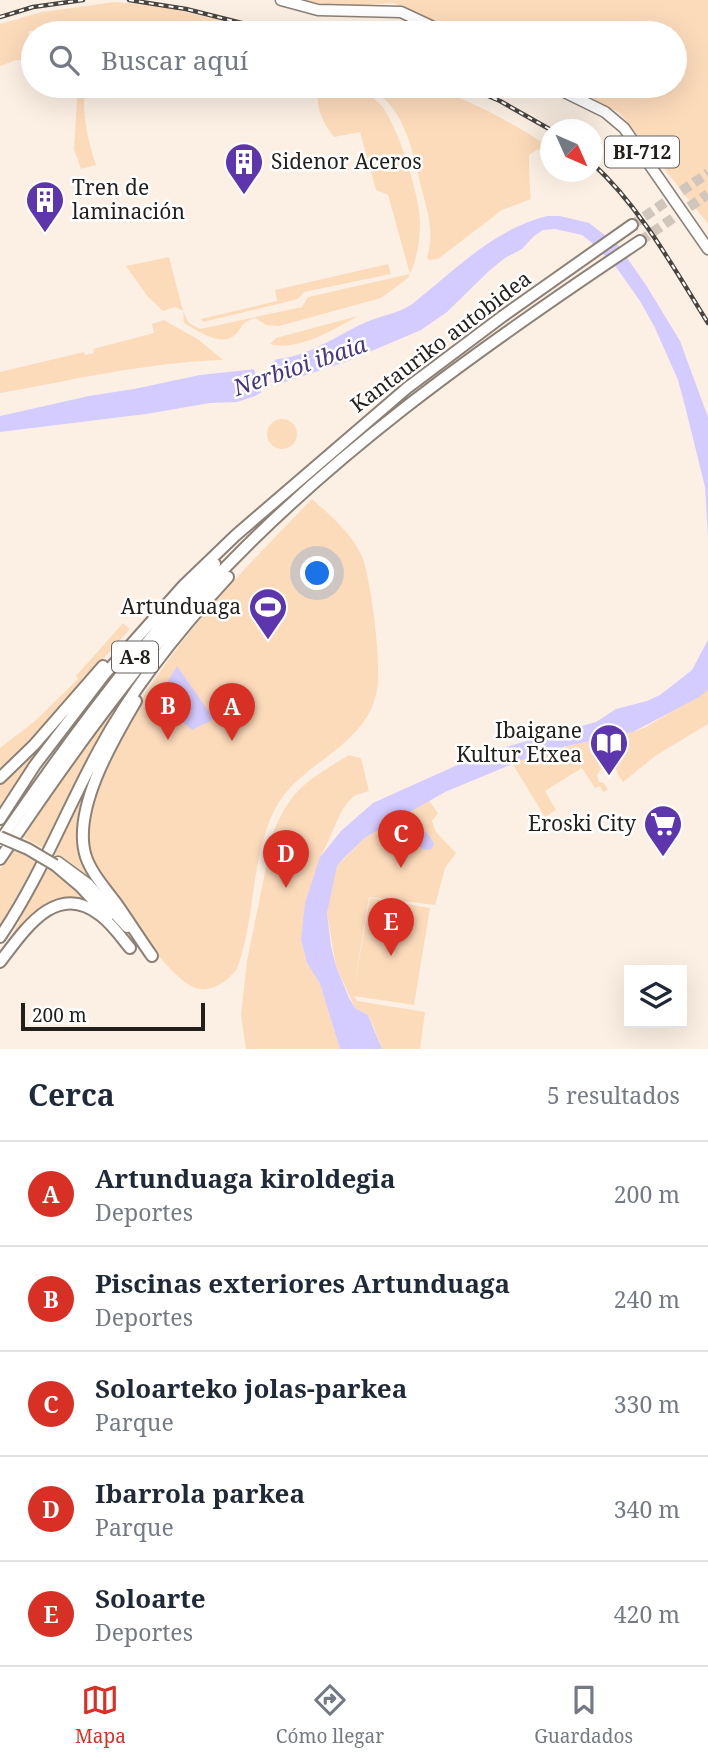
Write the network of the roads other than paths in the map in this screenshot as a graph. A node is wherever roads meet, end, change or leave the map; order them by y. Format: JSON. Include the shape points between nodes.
{"nodes":[{"id":1,"x":281,"y":0,"type":"edge"},
{"id":2,"x":420,"y":21,"type":"edge"},
{"id":3,"x":576,"y":98,"type":"edge"},
{"id":4,"x":627,"y":229,"type":"tunnel mouth"},
{"id":5,"x":636,"y":243,"type":"tunnel mouth"},
{"id":6,"x":708,"y":249,"type":"edge"},
{"id":7,"x":293,"y":495,"type":"junction"},
{"id":8,"x":184,"y":585,"type":"junction"},
{"id":9,"x":181,"y":631,"type":"junction"},
{"id":10,"x":0,"y":778,"type":"edge"},
{"id":11,"x":0,"y":819,"type":"edge"},
{"id":12,"x":0,"y":839,"type":"edge"},
{"id":13,"x":0,"y":859,"type":"edge"},
{"id":14,"x":56,"y":863,"type":"junction"},
{"id":15,"x":41,"y":865,"type":"junction"},
{"id":16,"x":0,"y":937,"type":"edge"},
{"id":17,"x":0,"y":949,"type":"edge"},
{"id":18,"x":152,"y":956,"type":"joint"},
{"id":19,"x":0,"y":962,"type":"edge"}],
"edges":[{"from":1,"to":2,"type":"main road","via":[[317,10],[401,12]]},
{"from":3,"to":6,"type":"main road","number":"BI-712","via":[[624,128]]},
{"from":4,"to":7,"type":"highway","name":"Kantauriko autobidea","number":"A-8","via":[[458,348],[313,469]]},
{"from":5,"to":7,"type":"highway","name":"Kantauriko autobidea","number":"A-8","via":[[421,394],[321,478]]},
{"from":7,"to":8,"type":"highway","via":[[236,536]]},
{"from":7,"to":9,"type":"highway"},
{"from":7,"to":12,"type":"highway","number":"A-8","via":[[218,561],[171,612]]},
{"from":7,"to":13,"type":"highway","number":"A-8","via":[[150,653],[66,762]]},
{"from":8,"to":10,"type":"highway","via":[[129,636]]},
{"from":8,"to":11,"type":"highway","via":[[90,692]]},
{"from":9,"to":15,"type":"highway","via":[[114,723]]},
{"from":9,"to":18,"type":"highway","via":[[111,746],[91,794],[83,831],[90,866]]},
{"from":12,"to":14,"type":"highway","bridge":true},
{"from":14,"to":18,"type":"main road","via":[[88,884]]},
{"from":14,"to":19,"type":"highway","via":[[100,906],[130,948],[100,915],[69,903],[35,918]]},
{"from":15,"to":16,"type":"highway"},
{"from":15,"to":17,"type":"highway"}]}
